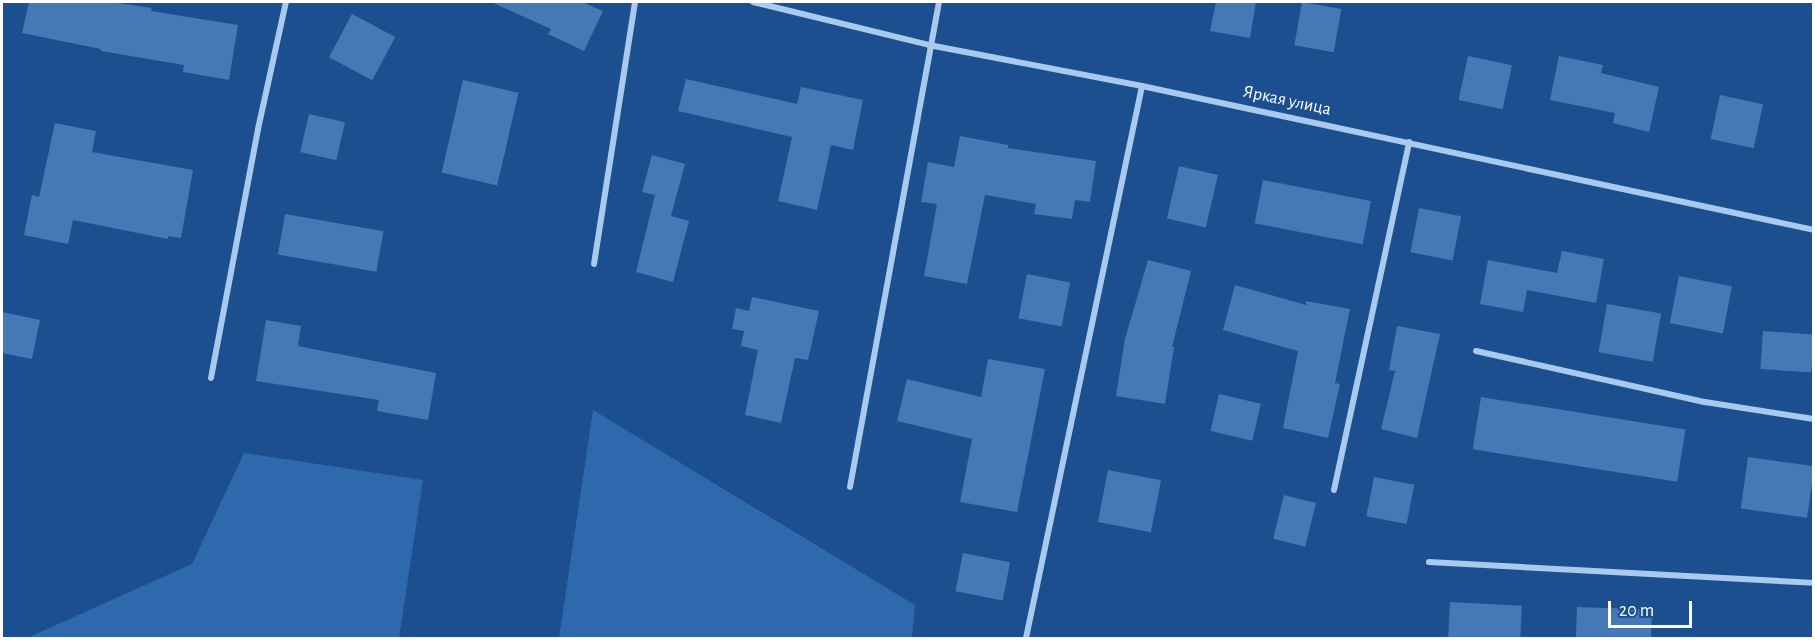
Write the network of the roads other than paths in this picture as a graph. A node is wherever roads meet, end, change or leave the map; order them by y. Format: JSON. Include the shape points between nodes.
{"nodes":[{"id":1,"x":286,"y":2,"type":"edge"},
{"id":2,"x":635,"y":2,"type":"edge"},
{"id":3,"x":753,"y":2,"type":"edge"},
{"id":4,"x":939,"y":2,"type":"edge"},
{"id":5,"x":929,"y":45,"type":"junction"},
{"id":6,"x":1142,"y":86,"type":"junction"},
{"id":7,"x":1410,"y":142,"type":"junction"},
{"id":8,"x":1814,"y":230,"type":"edge"},
{"id":9,"x":594,"y":264,"type":"dead end"},
{"id":10,"x":1476,"y":351,"type":"dead end"},
{"id":11,"x":211,"y":378,"type":"dead end"},
{"id":12,"x":1814,"y":419,"type":"edge"},
{"id":13,"x":850,"y":487,"type":"dead end"},
{"id":14,"x":1334,"y":490,"type":"dead end"},
{"id":15,"x":1429,"y":562,"type":"dead end"},
{"id":16,"x":1814,"y":583,"type":"edge"},
{"id":17,"x":1026,"y":639,"type":"edge"}],
"edges":[{"from":1,"to":11,"type":"street"},
{"from":2,"to":9,"type":"street"},
{"from":3,"to":5,"type":"street","name":"Яркая улица"},
{"from":4,"to":5,"type":"street"},
{"from":5,"to":6,"type":"street","name":"Яркая улица"},
{"from":5,"to":13,"type":"street"},
{"from":6,"to":7,"type":"street","name":"Яркая улица"},
{"from":6,"to":17,"type":"street"},
{"from":7,"to":8,"type":"street","name":"Яркая улица"},
{"from":7,"to":14,"type":"street"},
{"from":10,"to":12,"type":"street","via":[[1705,402]]},
{"from":15,"to":16,"type":"street"}]}
